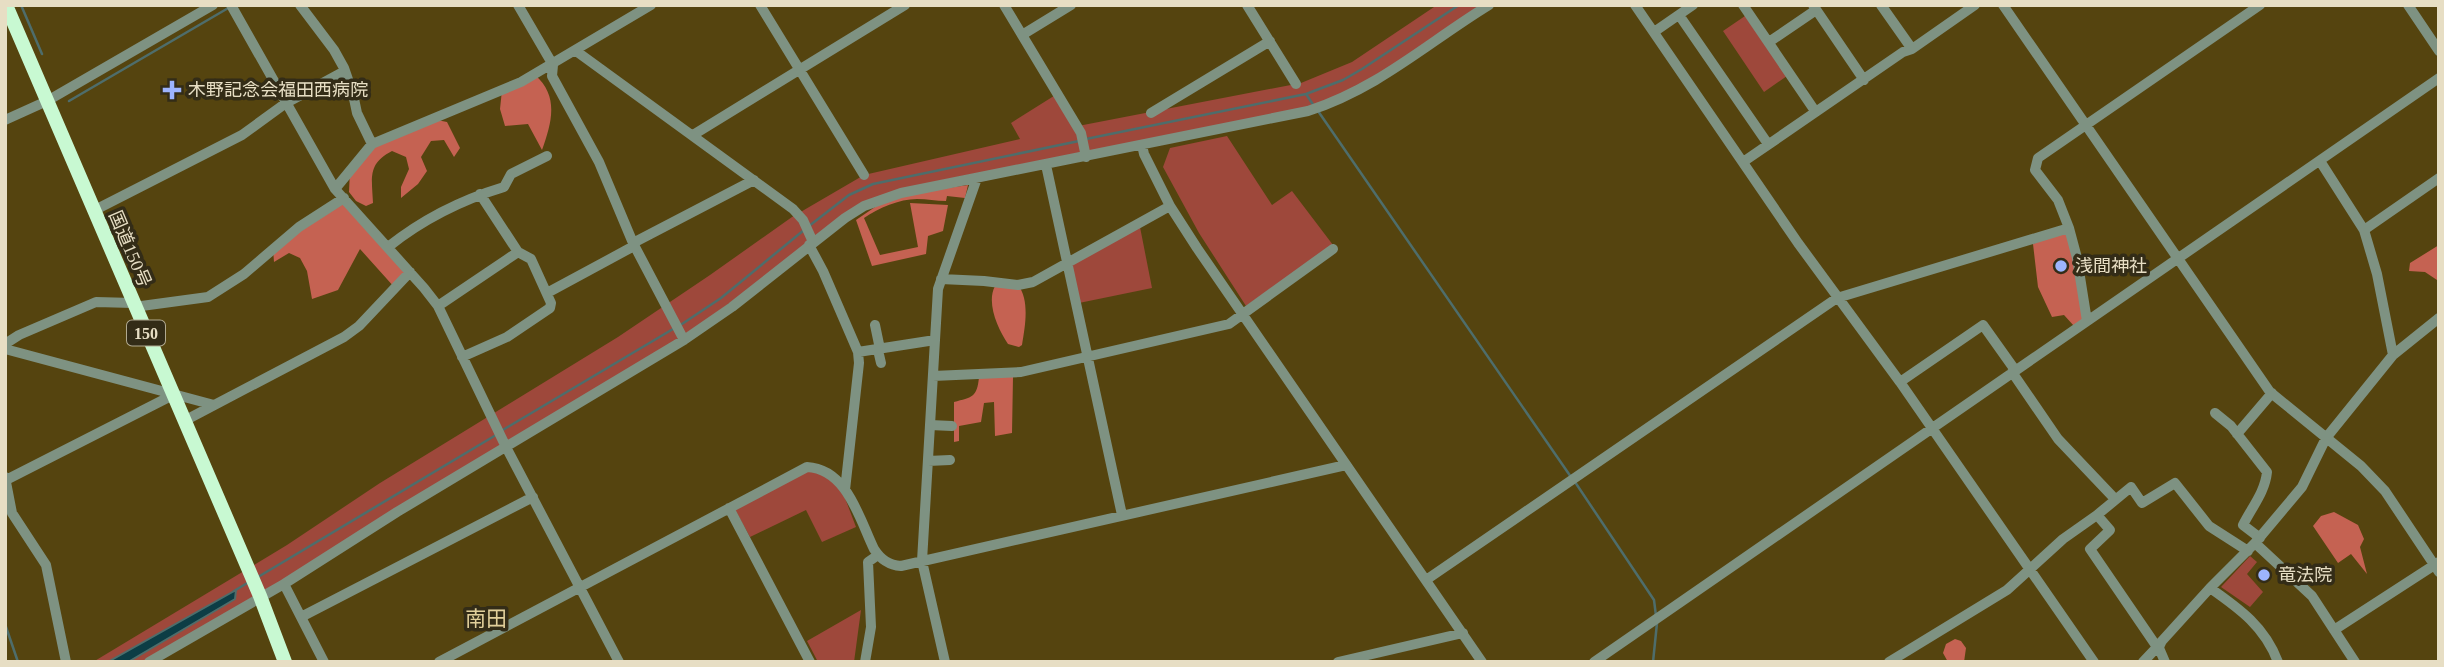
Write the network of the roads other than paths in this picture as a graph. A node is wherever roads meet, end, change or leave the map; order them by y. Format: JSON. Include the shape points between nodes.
{"nodes":[{"id":1,"x":6,"y":5,"type":"edge"},
{"id":2,"x":213,"y":5,"type":"edge"},
{"id":3,"x":231,"y":5,"type":"edge"},
{"id":4,"x":300,"y":5,"type":"edge"},
{"id":5,"x":517,"y":5,"type":"edge"},
{"id":6,"x":650,"y":5,"type":"edge"},
{"id":7,"x":760,"y":5,"type":"edge"},
{"id":8,"x":905,"y":5,"type":"edge"},
{"id":9,"x":1004,"y":5,"type":"edge"},
{"id":10,"x":1071,"y":5,"type":"edge"},
{"id":11,"x":1247,"y":5,"type":"edge"},
{"id":12,"x":1489,"y":5,"type":"edge"},
{"id":13,"x":1635,"y":5,"type":"edge"},
{"id":14,"x":1693,"y":5,"type":"edge"},
{"id":15,"x":1743,"y":5,"type":"edge"},
{"id":16,"x":1881,"y":5,"type":"edge"},
{"id":17,"x":1975,"y":5,"type":"edge"},
{"id":18,"x":2003,"y":5,"type":"edge"},
{"id":19,"x":2260,"y":5,"type":"edge"},
{"id":20,"x":2408,"y":5,"type":"edge"},
{"id":21,"x":1814,"y":8,"type":"edge"},
{"id":22,"x":1679,"y":15,"type":"junction"},
{"id":23,"x":1654,"y":32,"type":"junction"},
{"id":24,"x":1022,"y":35,"type":"junction"},
{"id":25,"x":1270,"y":41,"type":"junction"},
{"id":26,"x":1769,"y":42,"type":"junction"},
{"id":27,"x":1912,"y":49,"type":"junction"},
{"id":28,"x":576,"y":51,"type":"junction"},
{"id":29,"x":2439,"y":51,"type":"edge"},
{"id":30,"x":553,"y":65,"type":"junction"},
{"id":31,"x":799,"y":70,"type":"junction"},
{"id":32,"x":345,"y":71,"type":"junction"},
{"id":33,"x":2439,"y":78,"type":"edge"},
{"id":34,"x":1864,"y":80,"type":"junction"},
{"id":35,"x":1296,"y":84,"type":"dead end"},
{"id":36,"x":47,"y":100,"type":"junction"},
{"id":37,"x":286,"y":103,"type":"junction"},
{"id":38,"x":1815,"y":111,"type":"junction"},
{"id":39,"x":1151,"y":113,"type":"dead end"},
{"id":40,"x":5,"y":120,"type":"edge"},
{"id":41,"x":2086,"y":125,"type":"junction"},
{"id":42,"x":693,"y":135,"type":"junction"},
{"id":43,"x":372,"y":144,"type":"junction"},
{"id":44,"x":1768,"y":144,"type":"junction"},
{"id":45,"x":1142,"y":145,"type":"junction"},
{"id":46,"x":1085,"y":154,"type":"junction"},
{"id":47,"x":547,"y":156,"type":"dead end"},
{"id":48,"x":2320,"y":161,"type":"junction"},
{"id":49,"x":1743,"y":162,"type":"junction"},
{"id":50,"x":1046,"y":165,"type":"junction"},
{"id":51,"x":864,"y":175,"type":"dead end"},
{"id":52,"x":977,"y":178,"type":"junction"},
{"id":53,"x":2439,"y":178,"type":"edge"},
{"id":54,"x":754,"y":180,"type":"junction"},
{"id":55,"x":335,"y":189,"type":"junction"},
{"id":56,"x":480,"y":194,"type":"junction"},
{"id":57,"x":344,"y":198,"type":"junction"},
{"id":58,"x":1170,"y":206,"type":"junction"},
{"id":59,"x":93,"y":211,"type":"junction"},
{"id":60,"x":2069,"y":228,"type":"junction"},
{"id":61,"x":2364,"y":230,"type":"junction"},
{"id":62,"x":633,"y":244,"type":"junction"},
{"id":63,"x":811,"y":244,"type":"junction"},
{"id":64,"x":388,"y":247,"type":"junction"},
{"id":65,"x":1333,"y":249,"type":"dead end"},
{"id":66,"x":518,"y":252,"type":"junction"},
{"id":67,"x":2179,"y":259,"type":"junction"},
{"id":68,"x":1067,"y":263,"type":"junction"},
{"id":69,"x":410,"y":272,"type":"junction"},
{"id":70,"x":941,"y":279,"type":"junction"},
{"id":71,"x":547,"y":293,"type":"junction"},
{"id":72,"x":1837,"y":298,"type":"junction"},
{"id":73,"x":133,"y":305,"type":"junction"},
{"id":74,"x":438,"y":306,"type":"junction"},
{"id":75,"x":1242,"y":314,"type":"junction"},
{"id":76,"x":2438,"y":319,"type":"edge"},
{"id":77,"x":2088,"y":321,"type":"junction"},
{"id":78,"x":875,"y":325,"type":"dead end"},
{"id":79,"x":683,"y":337,"type":"junction"},
{"id":80,"x":934,"y":340,"type":"junction"},
{"id":81,"x":5,"y":346,"type":"edge"},
{"id":82,"x":879,"y":349,"type":"junction"},
{"id":83,"x":858,"y":352,"type":"junction"},
{"id":84,"x":2393,"y":355,"type":"junction"},
{"id":85,"x":462,"y":357,"type":"junction"},
{"id":86,"x":1087,"y":357,"type":"junction"},
{"id":87,"x":881,"y":363,"type":"dead end"},
{"id":88,"x":2014,"y":371,"type":"junction"},
{"id":89,"x":933,"y":376,"type":"junction"},
{"id":90,"x":1900,"y":382,"type":"junction"},
{"id":91,"x":2272,"y":393,"type":"junction"},
{"id":92,"x":173,"y":396,"type":"junction"},
{"id":93,"x":214,"y":405,"type":"junction"},
{"id":94,"x":2215,"y":413,"type":"dead end"},
{"id":95,"x":184,"y":421,"type":"junction"},
{"id":96,"x":930,"y":425,"type":"junction"},
{"id":97,"x":953,"y":426,"type":"dead end"},
{"id":98,"x":1932,"y":428,"type":"junction"},
{"id":99,"x":2237,"y":433,"type":"junction"},
{"id":100,"x":2326,"y":438,"type":"junction"},
{"id":101,"x":506,"y":447,"type":"junction"},
{"id":102,"x":950,"y":460,"type":"dead end"},
{"id":103,"x":928,"y":461,"type":"junction"},
{"id":104,"x":1346,"y":465,"type":"junction"},
{"id":105,"x":6,"y":479,"type":"edge"},
{"id":106,"x":845,"y":490,"type":"junction"},
{"id":107,"x":533,"y":497,"type":"junction"},
{"id":108,"x":2115,"y":499,"type":"junction"},
{"id":109,"x":729,"y":508,"type":"junction"},
{"id":110,"x":1122,"y":515,"type":"junction"},
{"id":111,"x":2097,"y":515,"type":"junction"},
{"id":112,"x":2254,"y":544,"type":"junction"},
{"id":113,"x":878,"y":555,"type":"junction"},
{"id":114,"x":922,"y":561,"type":"junction"},
{"id":115,"x":2437,"y":566,"type":"edge"},
{"id":116,"x":2029,"y":569,"type":"junction"},
{"id":117,"x":1426,"y":580,"type":"junction"},
{"id":118,"x":285,"y":584,"type":"junction"},
{"id":119,"x":580,"y":587,"type":"junction"},
{"id":120,"x":2210,"y":587,"type":"junction"},
{"id":121,"x":260,"y":596,"type":"junction"},
{"id":122,"x":301,"y":617,"type":"junction"},
{"id":123,"x":2334,"y":630,"type":"junction"},
{"id":124,"x":1462,"y":633,"type":"junction"},
{"id":125,"x":2159,"y":645,"type":"junction"},
{"id":126,"x":1893,"y":661,"type":"edge"},
{"id":127,"x":66,"y":662,"type":"edge"},
{"id":128,"x":149,"y":662,"type":"edge"},
{"id":129,"x":285,"y":662,"type":"edge"},
{"id":130,"x":324,"y":662,"type":"edge"},
{"id":131,"x":439,"y":662,"type":"edge"},
{"id":132,"x":620,"y":662,"type":"edge"},
{"id":133,"x":810,"y":662,"type":"edge"},
{"id":134,"x":865,"y":662,"type":"edge"},
{"id":135,"x":945,"y":662,"type":"edge"},
{"id":136,"x":1338,"y":662,"type":"edge"},
{"id":137,"x":1482,"y":662,"type":"edge"},
{"id":138,"x":1594,"y":662,"type":"edge"},
{"id":139,"x":2094,"y":662,"type":"edge"},
{"id":140,"x":2143,"y":662,"type":"edge"},
{"id":141,"x":2165,"y":662,"type":"edge"},
{"id":142,"x":2278,"y":662,"type":"edge"},
{"id":143,"x":2355,"y":662,"type":"edge"}],
"edges":[{"from":1,"to":36,"type":"highway","name":"国道150号","number":"150"},
{"from":2,"to":36,"type":"street"},
{"from":3,"to":37,"type":"street"},
{"from":4,"to":32,"type":"street"},
{"from":5,"to":30,"type":"street"},
{"from":6,"to":28,"type":"street"},
{"from":7,"to":31,"type":"street"},
{"from":8,"to":31,"type":"street"},
{"from":9,"to":24,"type":"street"},
{"from":10,"to":24,"type":"street"},
{"from":11,"to":25,"type":"street"},
{"from":12,"to":45,"type":"street","via":[[1378,81],[1329,104]]},
{"from":13,"to":23,"type":"street"},
{"from":14,"to":22,"type":"street"},
{"from":15,"to":26,"type":"street"},
{"from":16,"to":27,"type":"street"},
{"from":17,"to":27,"type":"street"},
{"from":18,"to":41,"type":"street"},
{"from":19,"to":41,"type":"street"},
{"from":20,"to":29,"type":"street"},
{"from":21,"to":26,"type":"street"},
{"from":21,"to":34,"type":"street"},
{"from":22,"to":23,"type":"street"},
{"from":22,"to":44,"type":"street"},
{"from":23,"to":49,"type":"street"},
{"from":24,"to":46,"type":"street","via":[[1081,133]]},
{"from":25,"to":35,"type":"street"},
{"from":25,"to":39,"type":"street"},
{"from":26,"to":38,"type":"street"},
{"from":27,"to":34,"type":"street"},
{"from":28,"to":30,"type":"street"},
{"from":28,"to":42,"type":"street"},
{"from":30,"to":43,"type":"street"},
{"from":30,"to":62,"type":"street","via":[[552,76],[599,162]]},
{"from":31,"to":42,"type":"street"},
{"from":31,"to":51,"type":"street"},
{"from":32,"to":37,"type":"street"},
{"from":32,"to":43,"type":"street"},
{"from":33,"to":48,"type":"street"},
{"from":34,"to":38,"type":"street"},
{"from":36,"to":40,"type":"street"},
{"from":36,"to":59,"type":"highway","name":"国道150号","number":"150"},
{"from":37,"to":55,"type":"street"},
{"from":37,"to":59,"type":"street","via":[[243,135]]},
{"from":38,"to":44,"type":"street"},
{"from":41,"to":60,"type":"street","via":[[2038,158],[2035,170],[2057,200]]},
{"from":41,"to":67,"type":"street"},
{"from":42,"to":54,"type":"street"},
{"from":43,"to":55,"type":"street"},
{"from":44,"to":49,"type":"street"},
{"from":45,"to":46,"type":"street"},
{"from":45,"to":58,"type":"street"},
{"from":46,"to":50,"type":"street"},
{"from":47,"to":56,"type":"street","via":[[511,174],[504,187]]},
{"from":48,"to":61,"type":"street"},
{"from":48,"to":67,"type":"street"},
{"from":49,"to":72,"type":"street"},
{"from":50,"to":52,"type":"street"},
{"from":50,"to":68,"type":"street"},
{"from":52,"to":63,"type":"street","via":[[864,205]]},
{"from":52,"to":70,"type":"street"},
{"from":53,"to":61,"type":"street"},
{"from":54,"to":62,"type":"street"},
{"from":54,"to":63,"type":"street","via":[[803,220]]},
{"from":55,"to":57,"type":"street"},
{"from":56,"to":64,"type":"street","via":[[415,225]]},
{"from":56,"to":66,"type":"street"},
{"from":57,"to":64,"type":"street"},
{"from":57,"to":73,"type":"street","via":[[208,296]]},
{"from":58,"to":68,"type":"street"},
{"from":58,"to":75,"type":"street"},
{"from":59,"to":73,"type":"highway","name":"国道150号","number":"150"},
{"from":60,"to":72,"type":"street"},
{"from":60,"to":77,"type":"street"},
{"from":61,"to":84,"type":"street"},
{"from":62,"to":71,"type":"street"},
{"from":62,"to":79,"type":"street"},
{"from":63,"to":79,"type":"street","via":[[732,307]]},
{"from":63,"to":83,"type":"street"},
{"from":64,"to":69,"type":"street"},
{"from":65,"to":75,"type":"street"},
{"from":66,"to":71,"type":"street","via":[[531,259]]},
{"from":66,"to":74,"type":"street"},
{"from":67,"to":77,"type":"street"},
{"from":67,"to":91,"type":"street"},
{"from":68,"to":70,"type":"street","via":[[1045,278],[1018,285]]},
{"from":68,"to":86,"type":"street"},
{"from":69,"to":74,"type":"street"},
{"from":69,"to":93,"type":"street","via":[[344,337]]},
{"from":70,"to":80,"type":"street"},
{"from":71,"to":85,"type":"street","via":[[550,308],[507,337]]},
{"from":72,"to":90,"type":"street"},
{"from":72,"to":117,"type":"street"},
{"from":73,"to":81,"type":"street","via":[[96,302],[19,335]]},
{"from":73,"to":92,"type":"highway","name":"国道150号","number":"150"},
{"from":74,"to":85,"type":"street"},
{"from":75,"to":86,"type":"street","via":[[1229,324]]},
{"from":75,"to":104,"type":"street"},
{"from":76,"to":84,"type":"street"},
{"from":77,"to":88,"type":"street"},
{"from":78,"to":82,"type":"street"},
{"from":79,"to":101,"type":"street"},
{"from":80,"to":82,"type":"street"},
{"from":80,"to":89,"type":"street"},
{"from":81,"to":92,"type":"street"},
{"from":82,"to":83,"type":"street"},
{"from":82,"to":87,"type":"street"},
{"from":83,"to":106,"type":"street"},
{"from":84,"to":100,"type":"street"},
{"from":85,"to":101,"type":"street"},
{"from":86,"to":89,"type":"street","via":[[1021,372]]},
{"from":86,"to":110,"type":"street"},
{"from":88,"to":90,"type":"street","via":[[1983,325]]},
{"from":88,"to":98,"type":"street"},
{"from":88,"to":108,"type":"street","via":[[2059,439]]},
{"from":89,"to":96,"type":"street"},
{"from":90,"to":98,"type":"street"},
{"from":91,"to":99,"type":"street"},
{"from":91,"to":100,"type":"street"},
{"from":92,"to":93,"type":"street"},
{"from":92,"to":95,"type":"highway","name":"国道150号","number":"150"},
{"from":92,"to":105,"type":"street"},
{"from":93,"to":95,"type":"street"},
{"from":94,"to":99,"type":"street"},
{"from":95,"to":121,"type":"highway","name":"国道150号","number":"150"},
{"from":96,"to":97,"type":"street"},
{"from":96,"to":103,"type":"street"},
{"from":98,"to":116,"type":"street"},
{"from":98,"to":138,"type":"street"},
{"from":99,"to":112,"type":"street","via":[[2267,472],[2266,487],[2243,525]]},
{"from":100,"to":112,"type":"street","via":[[2302,487]]},
{"from":100,"to":115,"type":"street","via":[[2385,491]]},
{"from":101,"to":107,"type":"street"},
{"from":101,"to":118,"type":"street"},
{"from":102,"to":103,"type":"street"},
{"from":103,"to":114,"type":"street"},
{"from":104,"to":110,"type":"street"},
{"from":104,"to":117,"type":"street"},
{"from":105,"to":127,"type":"street","via":[[12,513],[46,565]]},
{"from":106,"to":109,"type":"street","via":[[827,471],[807,467]]},
{"from":106,"to":113,"type":"street"},
{"from":107,"to":119,"type":"street"},
{"from":107,"to":122,"type":"street"},
{"from":108,"to":111,"type":"street"},
{"from":108,"to":112,"type":"street","via":[[2131,486],[2142,503],[2175,483],[2209,526]]},
{"from":109,"to":119,"type":"street"},
{"from":109,"to":133,"type":"street"},
{"from":110,"to":114,"type":"street"},
{"from":111,"to":116,"type":"street"},
{"from":111,"to":125,"type":"street","via":[[2110,530],[2090,549]]},
{"from":112,"to":120,"type":"street"},
{"from":112,"to":123,"type":"street","via":[[2307,590]]},
{"from":113,"to":114,"type":"street","via":[[892,565]]},
{"from":113,"to":134,"type":"street","via":[[868,562],[871,627]]},
{"from":114,"to":135,"type":"street"},
{"from":115,"to":123,"type":"street"},
{"from":116,"to":126,"type":"street","via":[[2007,590]]},
{"from":116,"to":139,"type":"street"},
{"from":117,"to":124,"type":"street"},
{"from":118,"to":121,"type":"street"},
{"from":118,"to":122,"type":"street"},
{"from":119,"to":131,"type":"street"},
{"from":119,"to":132,"type":"street"},
{"from":120,"to":125,"type":"street"},
{"from":120,"to":142,"type":"street","via":[[2247,614],[2267,636]]},
{"from":121,"to":128,"type":"street"},
{"from":121,"to":129,"type":"highway","name":"国道150号","number":"150"},
{"from":122,"to":130,"type":"street"},
{"from":123,"to":143,"type":"street"},
{"from":124,"to":136,"type":"street"},
{"from":124,"to":137,"type":"street"},
{"from":125,"to":140,"type":"street"},
{"from":125,"to":141,"type":"street"}]}
